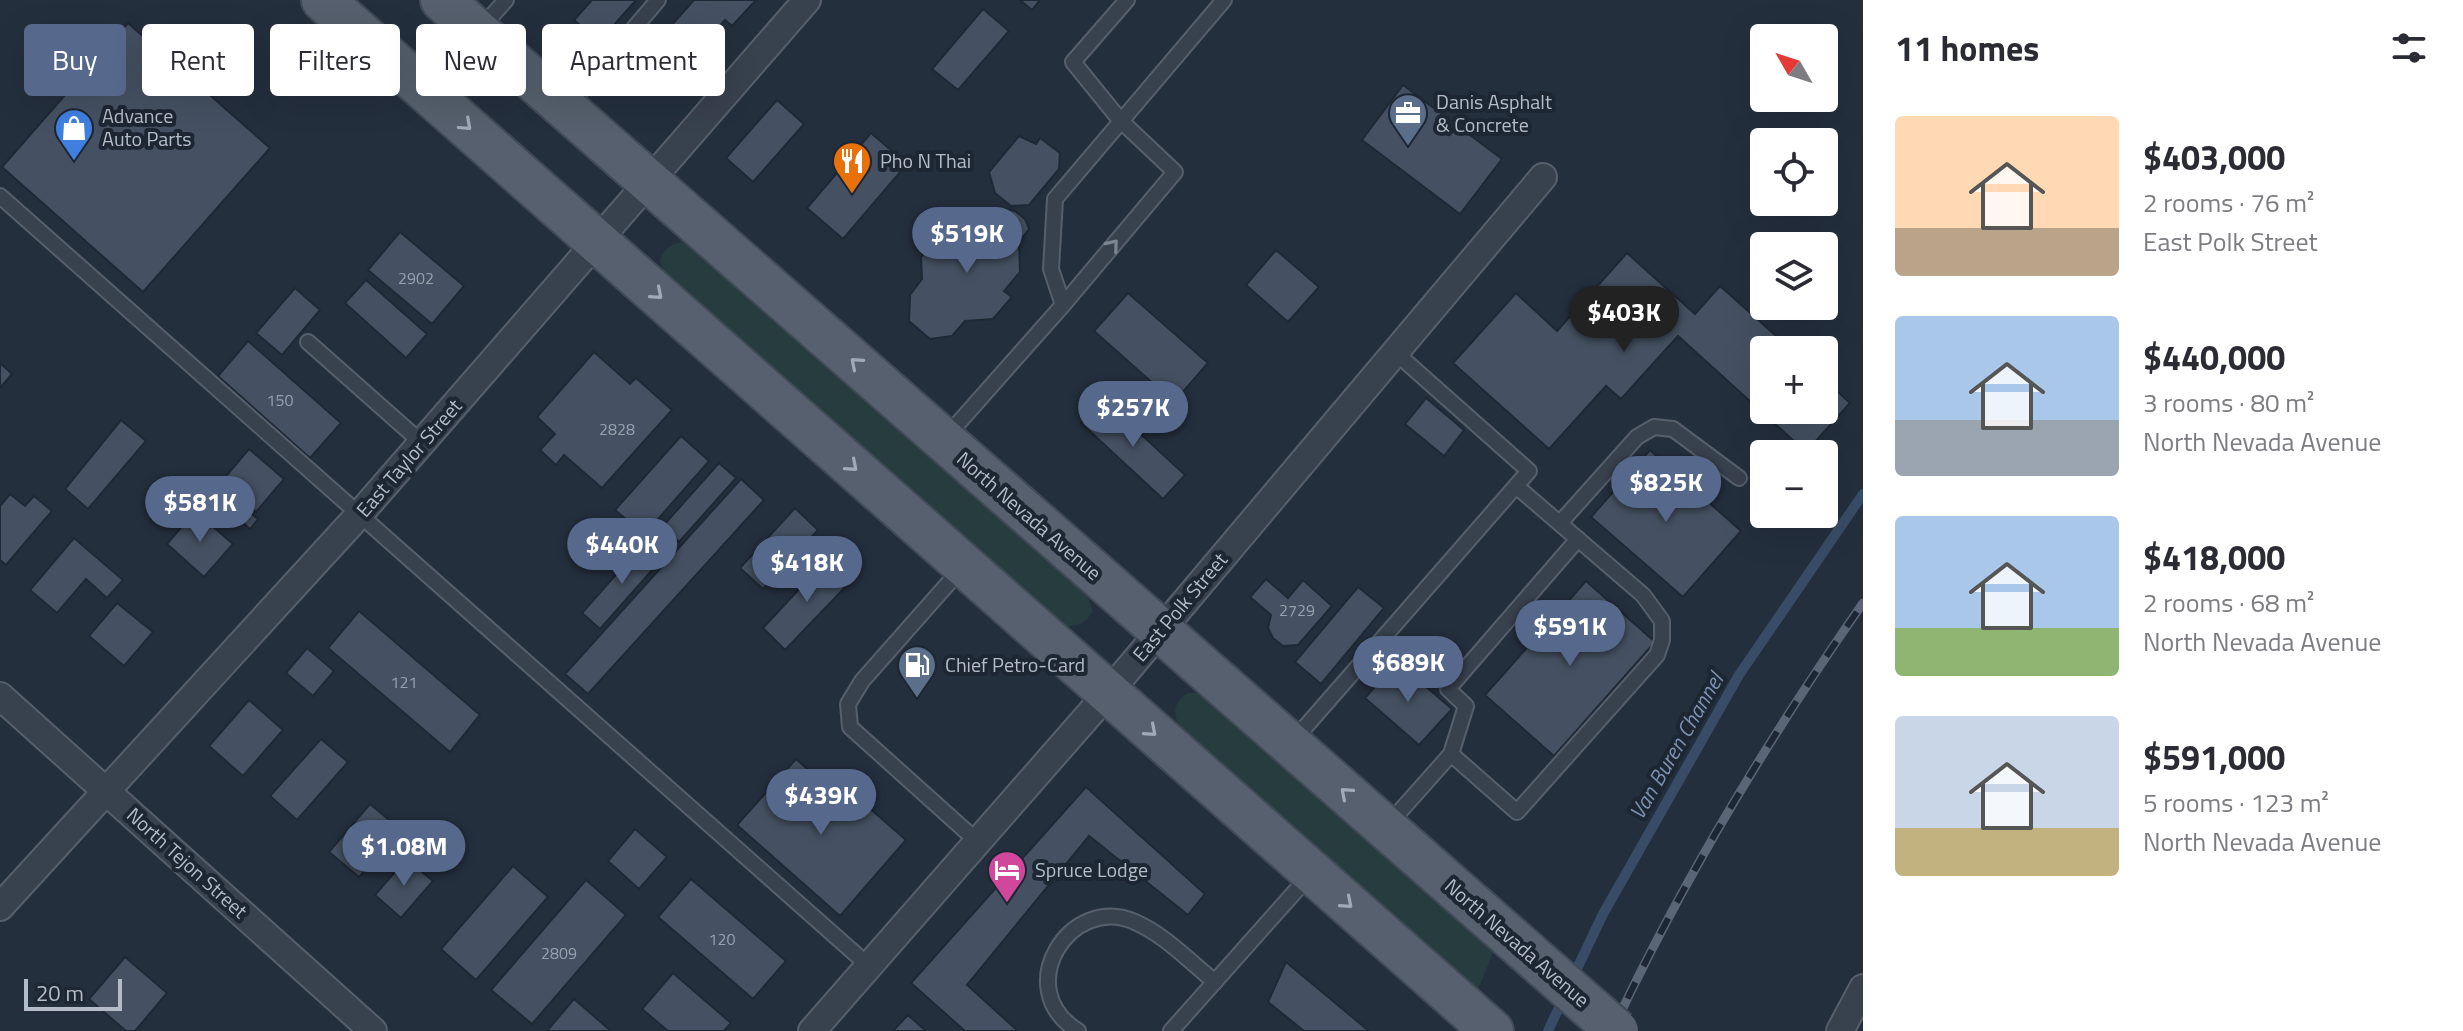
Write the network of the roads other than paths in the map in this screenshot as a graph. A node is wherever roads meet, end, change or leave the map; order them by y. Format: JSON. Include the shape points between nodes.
{"nodes":[{"id":1,"x":323,"y":0,"type":"edge"},
{"id":2,"x":442,"y":0,"type":"edge"},
{"id":3,"x":506,"y":0,"type":"edge"},
{"id":4,"x":658,"y":0,"type":"edge"},
{"id":5,"x":807,"y":0,"type":"edge"},
{"id":6,"x":1127,"y":0,"type":"edge"},
{"id":7,"x":1224,"y":0,"type":"edge"},
{"id":8,"x":470,"y":24,"type":"edge"},
{"id":9,"x":484,"y":24,"type":"edge"},
{"id":10,"x":526,"y":74,"type":"edge"},
{"id":11,"x":566,"y":109,"type":"junction"},
{"id":12,"x":1120,"y":120,"type":"junction"},
{"id":13,"x":1543,"y":177,"type":"dead end"},
{"id":14,"x":650,"y":182,"type":"junction"},
{"id":15,"x":0,"y":196,"type":"edge"},
{"id":16,"x":598,"y":242,"type":"junction"},
{"id":17,"x":1063,"y":305,"type":"junction"},
{"id":18,"x":308,"y":342,"type":"dead end"},
{"id":19,"x":1395,"y":352,"type":"junction"},
{"id":20,"x":944,"y":440,"type":"junction"},
{"id":21,"x":422,"y":443,"type":"junction"},
{"id":22,"x":1739,"y":478,"type":"dead end"},
{"id":23,"x":1516,"y":486,"type":"junction"},
{"id":24,"x":358,"y":516,"type":"junction"},
{"id":25,"x":1560,"y":523,"type":"junction"},
{"id":26,"x":1578,"y":539,"type":"junction"},
{"id":27,"x":964,"y":565,"type":"junction"},
{"id":28,"x":1160,"y":631,"type":"junction"},
{"id":29,"x":1108,"y":693,"type":"junction"},
{"id":30,"x":0,"y":696,"type":"edge"},
{"id":31,"x":1290,"y":744,"type":"junction"},
{"id":32,"x":1451,"y":754,"type":"junction"},
{"id":33,"x":105,"y":789,"type":"junction"},
{"id":34,"x":1385,"y":828,"type":"junction"},
{"id":35,"x":978,"y":842,"type":"junction"},
{"id":36,"x":1312,"y":873,"type":"junction"},
{"id":37,"x":0,"y":907,"type":"edge"},
{"id":38,"x":869,"y":966,"type":"junction"},
{"id":39,"x":1215,"y":982,"type":"junction"},
{"id":40,"x":1863,"y":988,"type":"edge"},
{"id":41,"x":1485,"y":1025,"type":"edge"},
{"id":42,"x":373,"y":1031,"type":"edge"},
{"id":43,"x":812,"y":1031,"type":"edge"},
{"id":44,"x":1078,"y":1031,"type":"edge"},
{"id":45,"x":1171,"y":1031,"type":"edge"},
{"id":46,"x":1617,"y":1031,"type":"edge"},
{"id":47,"x":1840,"y":1031,"type":"edge"}],
"edges":[{"from":1,"to":16,"type":"main road","one_way":true},
{"from":2,"to":8,"type":"main road","name":"North Nevada Avenue"},
{"from":3,"to":9,"type":"lane"},
{"from":4,"to":11,"type":"lane"},
{"from":5,"to":14,"type":"street","name":"East Taylor Street"},
{"from":6,"to":12,"type":"lane","via":[[1073,62]]},
{"from":7,"to":12,"type":"lane"},
{"from":10,"to":11,"type":"main road","name":"North Nevada Avenue"},
{"from":11,"to":14,"type":"main road","name":"North Nevada Avenue"},
{"from":12,"to":17,"type":"lane","via":[[1055,199],[1051,269]]},
{"from":17,"to":12,"type":"lane","one_way":true,"via":[[1175,172]]},
{"from":13,"to":19,"type":"street","name":"East Polk Street"},
{"from":14,"to":16,"type":"street","name":"East Taylor Street"},
{"from":20,"to":14,"type":"main road","name":"North Nevada Avenue","one_way":true},
{"from":15,"to":24,"type":"lane"},
{"from":16,"to":21,"type":"street","name":"East Taylor Street"},
{"from":16,"to":27,"type":"main road","one_way":true},
{"from":17,"to":20,"type":"lane"},
{"from":18,"to":21,"type":"lane"},
{"from":19,"to":23,"type":"lane","via":[[1529,471]]},
{"from":19,"to":28,"type":"street","name":"East Polk Street"},
{"from":20,"to":28,"type":"main road","name":"North Nevada Avenue"},
{"from":21,"to":24,"type":"street","name":"East Taylor Street"},
{"from":22,"to":25,"type":"lane","via":[[1673,429],[1654,427],[1637,437]]},
{"from":23,"to":25,"type":"lane"},
{"from":23,"to":31,"type":"lane"},
{"from":24,"to":33,"type":"street","name":"East Taylor Street"},
{"from":24,"to":38,"type":"lane"},
{"from":25,"to":26,"type":"lane"},
{"from":26,"to":32,"type":"lane","via":[[1448,689],[1466,706]]},
{"from":26,"to":32,"type":"lane","via":[[1643,595],[1662,621],[1657,655],[1517,812]]},
{"from":27,"to":29,"type":"main road"},
{"from":27,"to":35,"type":"lane","via":[[848,704],[850,727]]},
{"from":28,"to":29,"type":"street","name":"East Polk Street"},
{"from":28,"to":31,"type":"main road","name":"North Nevada Avenue"},
{"from":29,"to":35,"type":"street","name":"East Polk Street"},
{"from":29,"to":36,"type":"main road","one_way":true},
{"from":30,"to":33,"type":"street","name":"North Tejon Street"},
{"from":34,"to":31,"type":"main road","name":"North Nevada Avenue","one_way":true},
{"from":32,"to":34,"type":"lane"},
{"from":33,"to":37,"type":"street","name":"East Taylor Street"},
{"from":33,"to":42,"type":"street","name":"North Tejon Street"},
{"from":34,"to":46,"type":"main road","name":"North Nevada Avenue","bridge":true},
{"from":35,"to":38,"type":"street","name":"East Polk Street"},
{"from":36,"to":39,"type":"lane"},
{"from":36,"to":41,"type":"main road","one_way":true},
{"from":38,"to":43,"type":"street","name":"East Polk Street"},
{"from":39,"to":44,"type":"lane","via":[[1133,921],[1099,917],[1070,932],[1052,956],[1046,990],[1065,1023]]},
{"from":39,"to":45,"type":"lane"},
{"from":40,"to":47,"type":"street"}]}
